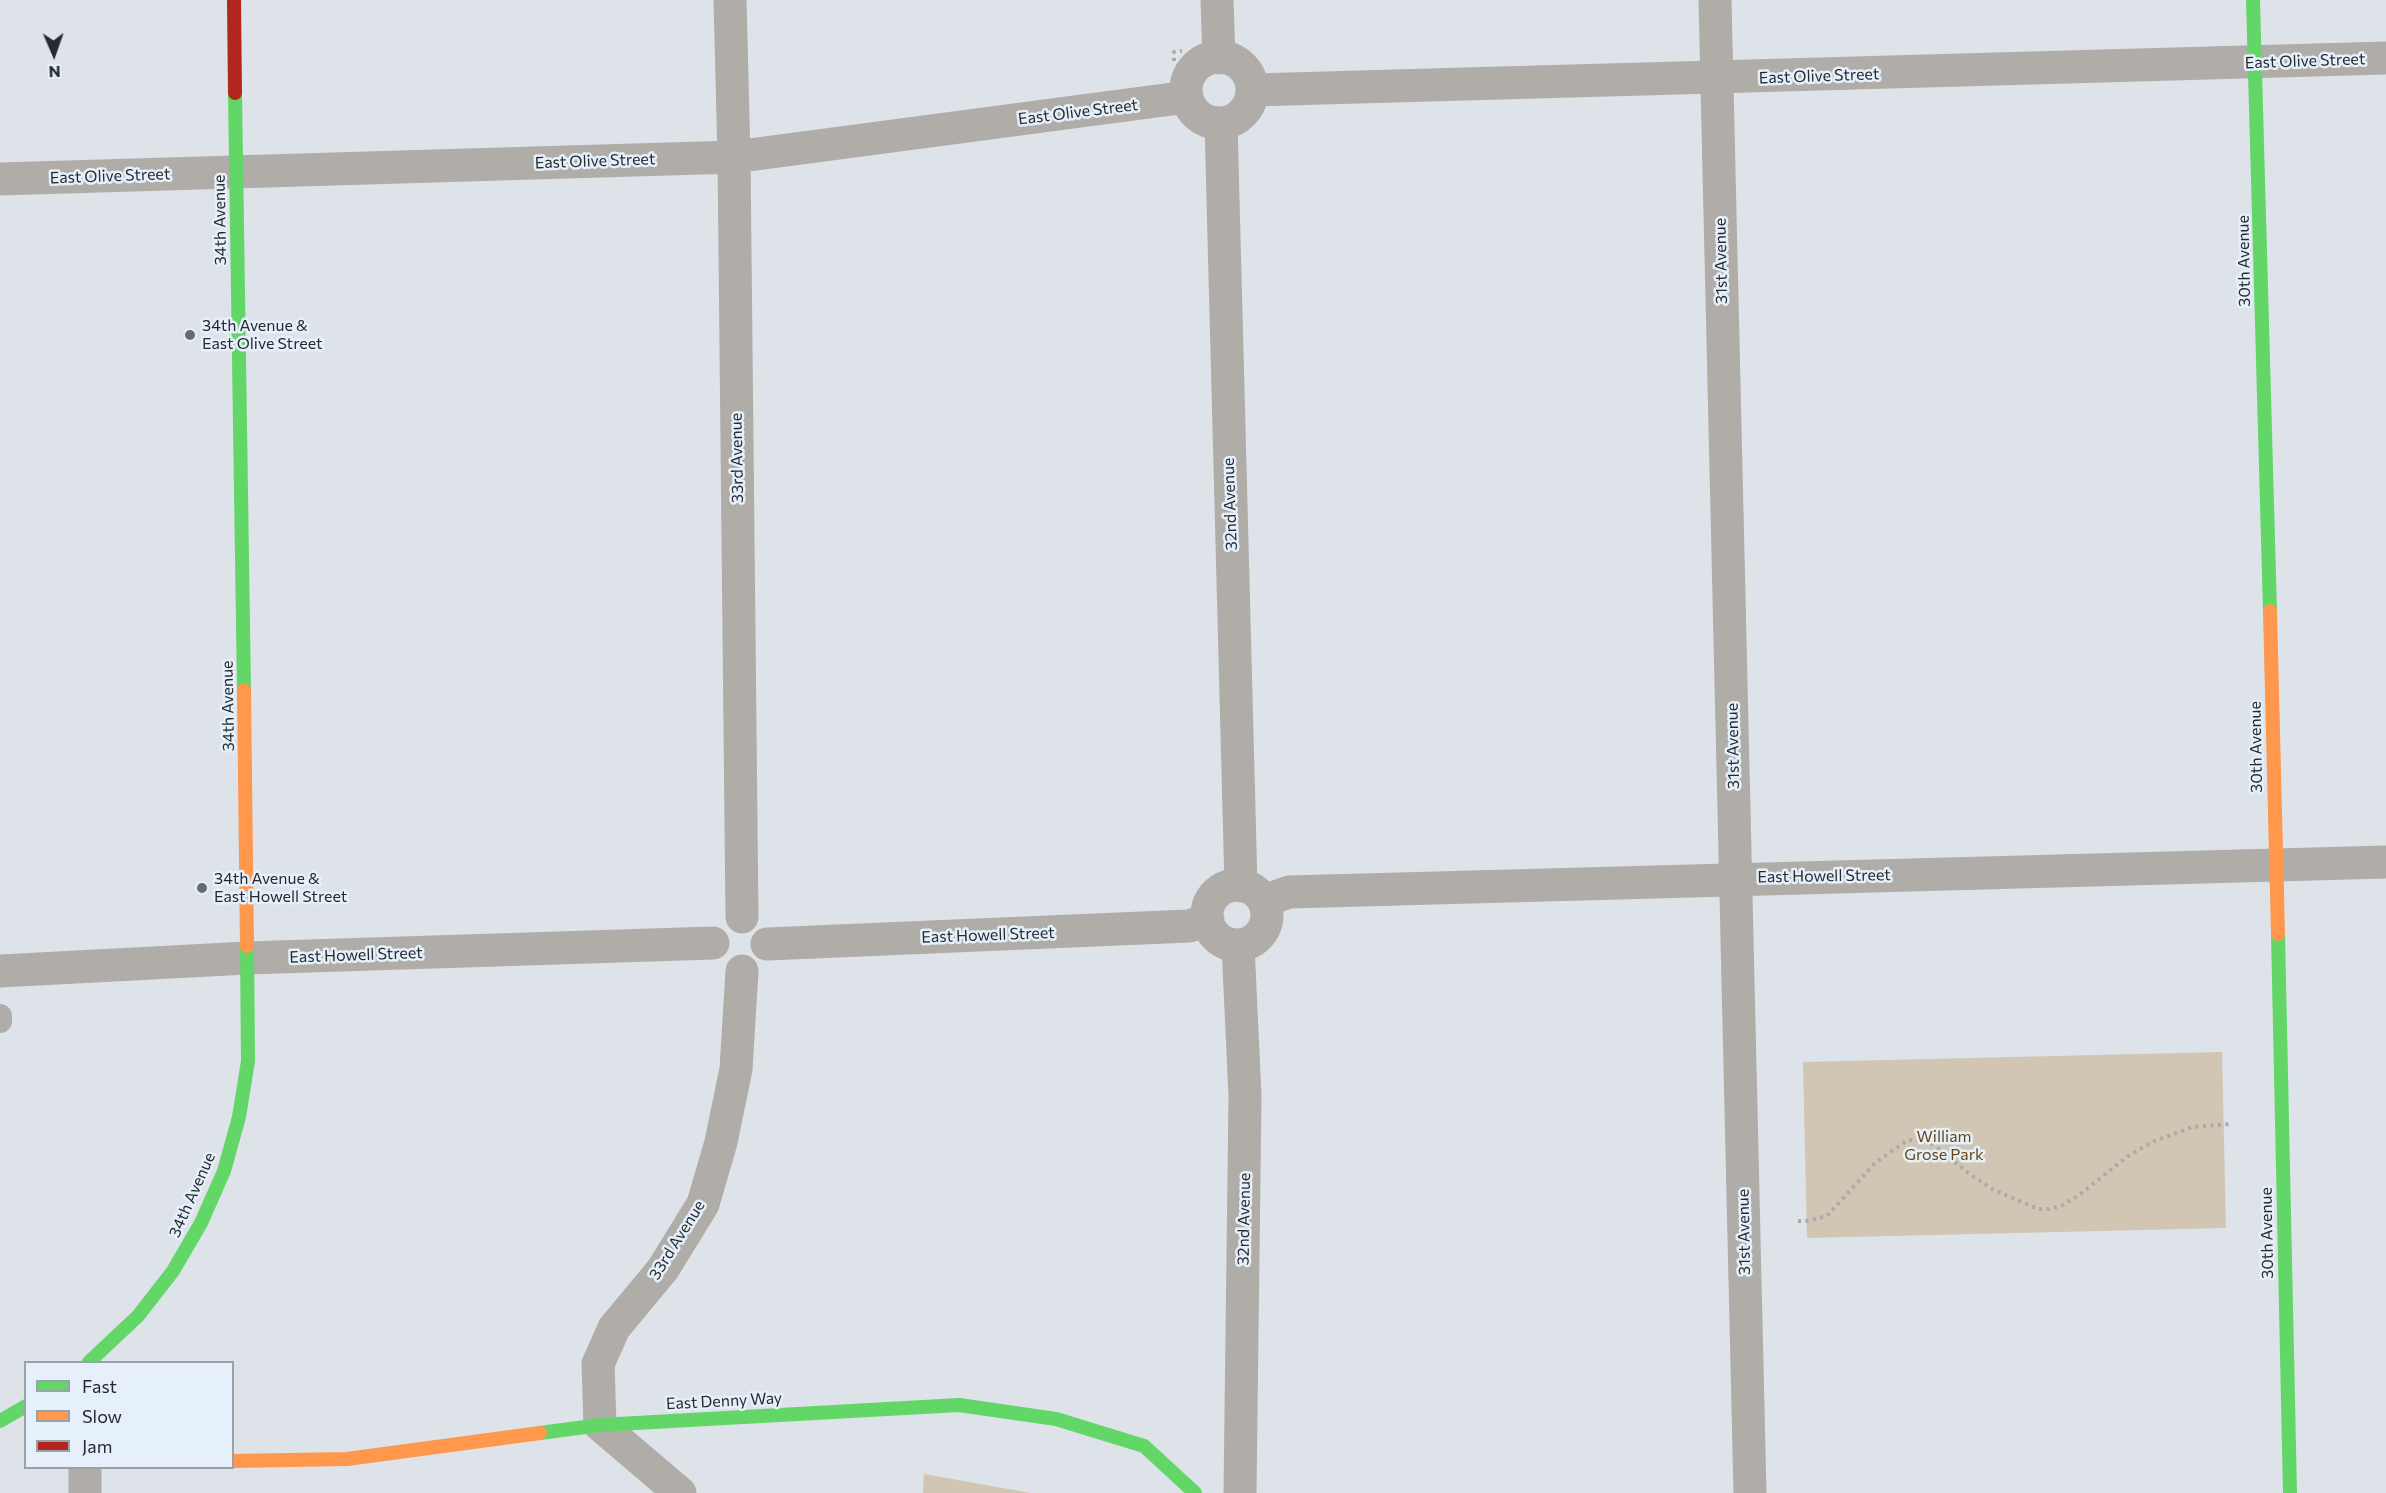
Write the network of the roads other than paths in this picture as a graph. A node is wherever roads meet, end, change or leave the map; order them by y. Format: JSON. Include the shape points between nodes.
{"nodes":[{"id":1,"x":234,"y":0,"type":"edge"},
{"id":2,"x":730,"y":0,"type":"edge"},
{"id":3,"x":1217,"y":0,"type":"edge"},
{"id":4,"x":1715,"y":0,"type":"edge"},
{"id":5,"x":2253,"y":0,"type":"edge"},
{"id":6,"x":1219,"y":58,"type":"junction"},
{"id":7,"x":2386,"y":58,"type":"edge"},
{"id":8,"x":2255,"y":63,"type":"junction"},
{"id":9,"x":1717,"y":78,"type":"junction"},
{"id":10,"x":1252,"y":90,"type":"junction"},
{"id":11,"x":1187,"y":97,"type":"junction"},
{"id":12,"x":1221,"y":123,"type":"junction"},
{"id":13,"x":734,"y":157,"type":"junction"},
{"id":14,"x":236,"y":172,"type":"junction"},
{"id":15,"x":0,"y":179,"type":"edge"},
{"id":16,"x":2386,"y":862,"type":"edge"},
{"id":17,"x":2277,"y":866,"type":"junction"},
{"id":18,"x":1737,"y":879,"type":"junction"},
{"id":19,"x":1252,"y":894,"type":"junction"},
{"id":20,"x":741,"y":917,"type":"junction"},
{"id":21,"x":1208,"y":920,"type":"junction"},
{"id":22,"x":713,"y":943,"type":"junction"},
{"id":23,"x":767,"y":944,"type":"junction"},
{"id":24,"x":1238,"y":945,"type":"junction"},
{"id":25,"x":247,"y":958,"type":"junction"},
{"id":26,"x":0,"y":971,"type":"edge"},
{"id":27,"x":742,"y":971,"type":"junction"},
{"id":28,"x":0,"y":1016,"type":"edge"},
{"id":29,"x":0,"y":1022,"type":"edge"},
{"id":30,"x":90,"y":1361,"type":"edge"},
{"id":31,"x":24,"y":1408,"type":"edge"},
{"id":32,"x":6,"y":1421,"type":"edge"},
{"id":33,"x":600,"y":1425,"type":"junction"},
{"id":34,"x":234,"y":1461,"type":"edge"},
{"id":35,"x":85,"y":1469,"type":"edge"},
{"id":36,"x":85,"y":1493,"type":"edge"},
{"id":37,"x":680,"y":1493,"type":"edge"},
{"id":38,"x":1195,"y":1493,"type":"edge"},
{"id":39,"x":1240,"y":1493,"type":"edge"},
{"id":40,"x":1750,"y":1493,"type":"edge"},
{"id":41,"x":2290,"y":1493,"type":"edge"}],
"edges":[{"from":1,"to":14,"type":"street","name":"34th Avenue"},
{"from":2,"to":13,"type":"street","name":"33rd Avenue"},
{"from":3,"to":6,"type":"street"},
{"from":4,"to":9,"type":"street","name":"31st Avenue"},
{"from":5,"to":8,"type":"street","name":"30th Avenue"},
{"from":6,"to":10,"type":"street","via":[[1245,69]]},
{"from":6,"to":11,"type":"street","via":[[1195,68],[1186,87]]},
{"from":7,"to":8,"type":"street","name":"East Olive Street"},
{"from":8,"to":9,"type":"street","name":"East Olive Street"},
{"from":8,"to":17,"type":"street","name":"30th Avenue"},
{"from":9,"to":10,"type":"street","name":"East Olive Street"},
{"from":9,"to":18,"type":"street","name":"31st Avenue"},
{"from":10,"to":12,"type":"street","via":[[1245,111]]},
{"from":11,"to":12,"type":"street","via":[[1198,115]]},
{"from":11,"to":13,"type":"street","name":"East Olive Street"},
{"from":12,"to":19,"type":"street","name":"32nd Avenue"},
{"from":13,"to":14,"type":"street","name":"East Olive Street"},
{"from":13,"to":20,"type":"street","name":"33rd Avenue"},
{"from":14,"to":15,"type":"street","name":"East Olive Street"},
{"from":14,"to":25,"type":"street","name":"34th Avenue"},
{"from":16,"to":17,"type":"street","name":"East Howell Street"},
{"from":17,"to":18,"type":"street","name":"East Howell Street"},
{"from":17,"to":41,"type":"street","name":"30th Avenue"},
{"from":18,"to":19,"type":"street","name":"East Howell Street"},
{"from":18,"to":40,"type":"street","name":"31st Avenue"},
{"from":19,"to":21,"type":"street","via":[[1229,886],[1213,897]]},
{"from":19,"to":24,"type":"street","via":[[1267,911],[1263,930]]},
{"from":20,"to":22,"type":"street","via":[[722,924]]},
{"from":20,"to":23,"type":"street","via":[[757,922]]},
{"from":21,"to":23,"type":"street","name":"East Howell Street","via":[[1189,926]]},
{"from":21,"to":24,"type":"street","via":[[1220,939]]},
{"from":22,"to":25,"type":"street","name":"East Howell Street"},
{"from":22,"to":27,"type":"street","via":[[720,962]]},
{"from":23,"to":27,"type":"street","via":[[759,964]]},
{"from":24,"to":39,"type":"street","name":"32nd Avenue","via":[[1245,1096]]},
{"from":25,"to":26,"type":"street","name":"East Howell Street"},
{"from":25,"to":30,"type":"street","name":"34th Avenue","via":[[248,1061],[239,1117],[224,1171],[201,1223],[173,1271],[138,1316]]},
{"from":27,"to":33,"type":"street","name":"33rd Avenue","via":[[736,1069],[722,1142],[703,1204],[663,1269],[614,1328],[598,1364]]},
{"from":28,"to":29,"type":"lane"},
{"from":31,"to":32,"type":"street"},
{"from":33,"to":34,"type":"street","name":"East Denny Way","via":[[347,1459]]},
{"from":33,"to":37,"type":"street"},
{"from":33,"to":38,"type":"street","name":"East Denny Way","via":[[959,1405],[1056,1419],[1144,1446]]},
{"from":35,"to":36,"type":"street"}]}
